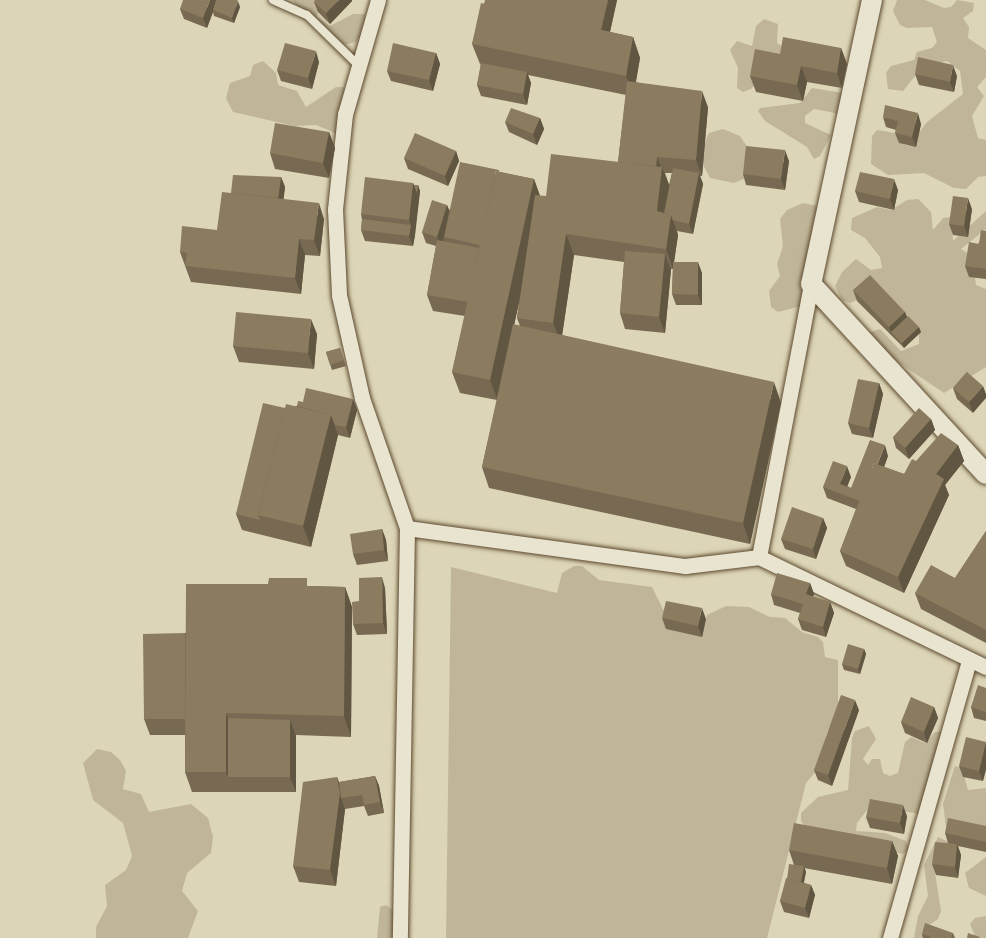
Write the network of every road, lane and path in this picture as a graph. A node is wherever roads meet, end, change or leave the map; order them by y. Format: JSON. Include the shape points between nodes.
{"nodes":[{"id":1,"x":273,"y":0,"type":"edge"},
{"id":2,"x":378,"y":0,"type":"edge"},
{"id":3,"x":872,"y":0,"type":"edge"},
{"id":4,"x":359,"y":66,"type":"junction"},
{"id":5,"x":811,"y":284,"type":"junction"},
{"id":6,"x":986,"y":474,"type":"edge"},
{"id":7,"x":407,"y":528,"type":"junction"},
{"id":8,"x":759,"y":557,"type":"junction"},
{"id":9,"x":969,"y":661,"type":"junction"},
{"id":10,"x":986,"y":667,"type":"edge"},
{"id":11,"x":400,"y":938,"type":"edge"},
{"id":12,"x":890,"y":938,"type":"edge"}],
"edges":[{"from":1,"to":4,"type":"lane","via":[[307,15]]},
{"from":2,"to":4,"type":"street"},
{"from":3,"to":5,"type":"street"},
{"from":4,"to":7,"type":"street","via":[[345,114],[335,209],[339,295],[362,398]]},
{"from":5,"to":6,"type":"street"},
{"from":5,"to":8,"type":"street"},
{"from":7,"to":8,"type":"street","via":[[685,566]]},
{"from":7,"to":11,"type":"street"},
{"from":8,"to":9,"type":"street"},
{"from":9,"to":10,"type":"street"},
{"from":9,"to":12,"type":"street"}]}
